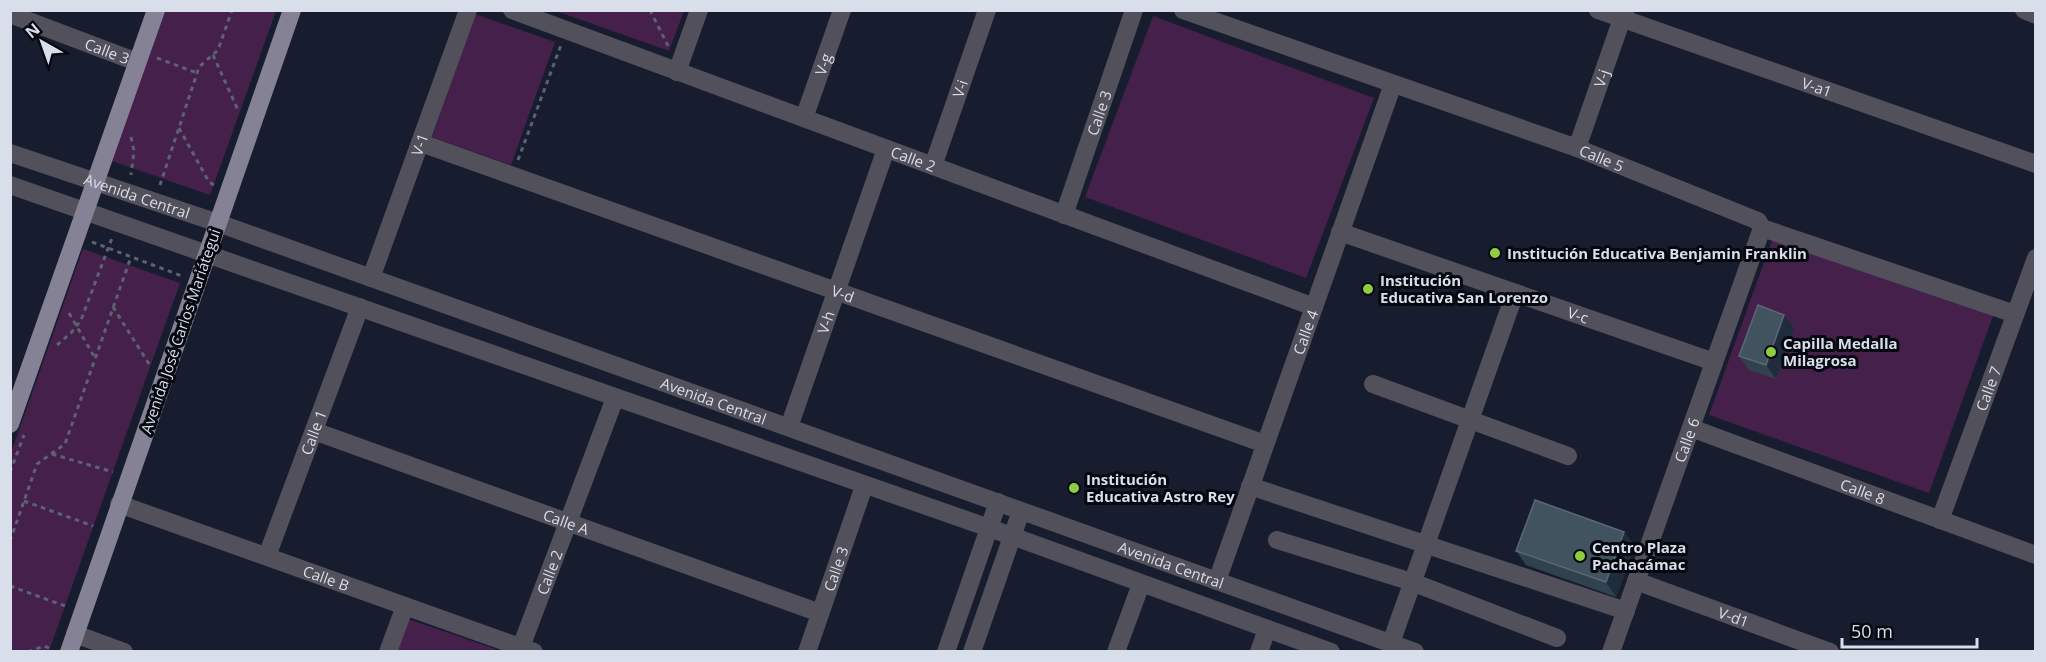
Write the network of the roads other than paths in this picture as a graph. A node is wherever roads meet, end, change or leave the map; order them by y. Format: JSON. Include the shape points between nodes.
{"nodes":[{"id":1,"x":156,"y":10,"type":"edge"},
{"id":2,"x":292,"y":10,"type":"edge"},
{"id":3,"x":468,"y":10,"type":"edge"},
{"id":4,"x":512,"y":10,"type":"edge"},
{"id":5,"x":699,"y":10,"type":"edge"},
{"id":6,"x":842,"y":10,"type":"edge"},
{"id":7,"x":987,"y":10,"type":"edge"},
{"id":8,"x":1134,"y":10,"type":"edge"},
{"id":9,"x":1183,"y":10,"type":"edge"},
{"id":10,"x":1598,"y":10,"type":"edge"},
{"id":11,"x":2024,"y":10,"type":"edge"},
{"id":12,"x":10,"y":14,"type":"edge"},
{"id":13,"x":1624,"y":15,"type":"edge"},
{"id":14,"x":2036,"y":15,"type":"edge"},
{"id":15,"x":145,"y":57,"type":"junction"},
{"id":16,"x":677,"y":72,"type":"junction"},
{"id":17,"x":1393,"y":84,"type":"junction"},
{"id":18,"x":804,"y":118,"type":"junction"},
{"id":19,"x":421,"y":143,"type":"junction"},
{"id":20,"x":1577,"y":148,"type":"junction"},
{"id":21,"x":886,"y":149,"type":"junction"},
{"id":22,"x":10,"y":153,"type":"edge"},
{"id":23,"x":2036,"y":164,"type":"edge"},
{"id":24,"x":933,"y":166,"type":"junction"},
{"id":25,"x":96,"y":182,"type":"junction"},
{"id":26,"x":10,"y":185,"type":"edge"},
{"id":27,"x":85,"y":212,"type":"junction"},
{"id":28,"x":1064,"y":214,"type":"junction"},
{"id":29,"x":218,"y":223,"type":"junction"},
{"id":30,"x":1762,"y":228,"type":"junction"},
{"id":31,"x":1340,"y":232,"type":"junction"},
{"id":32,"x":208,"y":254,"type":"junction"},
{"id":33,"x":2036,"y":258,"type":"edge"},
{"id":34,"x":371,"y":278,"type":"junction"},
{"id":35,"x":836,"y":291,"type":"junction"},
{"id":36,"x":1515,"y":293,"type":"junction"},
{"id":37,"x":360,"y":307,"type":"junction"},
{"id":38,"x":1314,"y":307,"type":"junction"},
{"id":39,"x":2015,"y":314,"type":"junction"},
{"id":40,"x":1714,"y":362,"type":"junction"},
{"id":41,"x":1373,"y":384,"type":"dead end"},
{"id":42,"x":615,"y":398,"type":"junction"},
{"id":43,"x":1470,"y":420,"type":"junction"},
{"id":44,"x":18,"y":427,"type":"edge"},
{"id":45,"x":789,"y":427,"type":"junction"},
{"id":46,"x":1691,"y":428,"type":"junction"},
{"id":47,"x":314,"y":431,"type":"junction"},
{"id":48,"x":1265,"y":444,"type":"junction"},
{"id":49,"x":1568,"y":456,"type":"dead end"},
{"id":50,"x":864,"y":486,"type":"junction"},
{"id":51,"x":1250,"y":486,"type":"junction"},
{"id":52,"x":998,"y":502,"type":"junction"},
{"id":53,"x":120,"y":504,"type":"junction"},
{"id":54,"x":1022,"y":511,"type":"junction"},
{"id":55,"x":1941,"y":520,"type":"junction"},
{"id":56,"x":568,"y":523,"type":"junction"},
{"id":57,"x":988,"y":528,"type":"junction"},
{"id":58,"x":1011,"y":536,"type":"junction"},
{"id":59,"x":1277,"y":540,"type":"dead end"},
{"id":60,"x":1426,"y":544,"type":"junction"},
{"id":61,"x":2036,"y":555,"type":"edge"},
{"id":62,"x":267,"y":556,"type":"junction"},
{"id":63,"x":1217,"y":581,"type":"junction"},
{"id":64,"x":1636,"y":581,"type":"junction"},
{"id":65,"x":1412,"y":582,"type":"junction"},
{"id":66,"x":1141,"y":584,"type":"junction"},
{"id":67,"x":405,"y":606,"type":"junction"},
{"id":68,"x":1626,"y":611,"type":"junction"},
{"id":69,"x":820,"y":614,"type":"junction"},
{"id":70,"x":1267,"y":629,"type":"junction"},
{"id":71,"x":75,"y":633,"type":"junction"},
{"id":72,"x":1557,"y":638,"type":"dead end"},
{"id":73,"x":1391,"y":643,"type":"junction"},
{"id":74,"x":527,"y":649,"type":"edge"},
{"id":75,"x":69,"y":651,"type":"edge"},
{"id":76,"x":124,"y":651,"type":"edge"},
{"id":77,"x":388,"y":651,"type":"edge"},
{"id":78,"x":807,"y":651,"type":"edge"},
{"id":79,"x":946,"y":651,"type":"edge"},
{"id":80,"x":972,"y":651,"type":"edge"},
{"id":81,"x":1116,"y":651,"type":"edge"},
{"id":82,"x":1259,"y":651,"type":"edge"},
{"id":83,"x":1331,"y":651,"type":"edge"},
{"id":84,"x":1415,"y":651,"type":"edge"},
{"id":85,"x":1611,"y":651,"type":"edge"},
{"id":86,"x":1830,"y":651,"type":"edge"}],
"edges":[{"from":1,"to":15,"type":"main road"},
{"from":2,"to":29,"type":"main road","name":"Avenida José Carlos Mariátegui"},
{"from":3,"to":19,"type":"street","name":"V-1"},
{"from":4,"to":16,"type":"street","name":"Calle 2"},
{"from":5,"to":16,"type":"street"},
{"from":6,"to":18,"type":"street","name":"V-g"},
{"from":7,"to":24,"type":"street","name":"V-i"},
{"from":8,"to":28,"type":"street","name":"Calle 3"},
{"from":9,"to":17,"type":"street","name":"Calle 5"},
{"from":10,"to":13,"type":"street","name":"V-a1"},
{"from":11,"to":14,"type":"street"},
{"from":12,"to":15,"type":"street","name":"Calle 3"},
{"from":13,"to":20,"type":"street","name":"V-j"},
{"from":13,"to":23,"type":"street","name":"V-a1"},
{"from":15,"to":25,"type":"main road"},
{"from":16,"to":18,"type":"street","name":"Calle 2"},
{"from":17,"to":20,"type":"street","name":"Calle 5"},
{"from":17,"to":31,"type":"street","name":"Calle 4"},
{"from":18,"to":21,"type":"street","name":"Calle 2"},
{"from":19,"to":34,"type":"street","name":"V-1"},
{"from":19,"to":35,"type":"street","name":"V-d"},
{"from":20,"to":30,"type":"street","name":"Calle 5","via":[[1758,220]]},
{"from":21,"to":24,"type":"street","name":"Calle 2"},
{"from":21,"to":35,"type":"street","name":"V-h"},
{"from":22,"to":25,"type":"street","name":"Avenida Central"},
{"from":24,"to":28,"type":"street","name":"Calle 2"},
{"from":25,"to":27,"type":"main road"},
{"from":25,"to":29,"type":"street","name":"Avenida Central"},
{"from":26,"to":27,"type":"street","name":"Avenida Central"},
{"from":27,"to":32,"type":"street","name":"Avenida Central"},
{"from":27,"to":44,"type":"main road"},
{"from":28,"to":38,"type":"street","name":"Calle 2"},
{"from":29,"to":32,"type":"main road","name":"Avenida José Carlos Mariátegui"},
{"from":29,"to":34,"type":"street","name":"Avenida Central"},
{"from":30,"to":39,"type":"street","name":"Calle 5"},
{"from":30,"to":40,"type":"street","name":"Calle 6"},
{"from":31,"to":36,"type":"street","name":"V-c"},
{"from":31,"to":38,"type":"street","name":"Calle 4"},
{"from":32,"to":37,"type":"street","name":"Avenida Central"},
{"from":32,"to":53,"type":"main road","name":"Avenida José Carlos Mariátegui"},
{"from":33,"to":39,"type":"street","name":"Calle 7"},
{"from":34,"to":45,"type":"street","name":"Avenida Central"},
{"from":35,"to":45,"type":"street","name":"V-h"},
{"from":35,"to":48,"type":"street","name":"V-d"},
{"from":36,"to":40,"type":"street","name":"V-c"},
{"from":36,"to":43,"type":"street"},
{"from":37,"to":42,"type":"street","name":"Avenida Central"},
{"from":37,"to":47,"type":"street","name":"Calle 1"},
{"from":38,"to":48,"type":"street","name":"Calle 4"},
{"from":39,"to":55,"type":"street","name":"Calle 7"},
{"from":40,"to":46,"type":"street","name":"Calle 6"},
{"from":41,"to":43,"type":"street"},
{"from":42,"to":50,"type":"street","name":"Avenida Central"},
{"from":42,"to":56,"type":"street","name":"Calle 2"},
{"from":43,"to":49,"type":"street"},
{"from":43,"to":60,"type":"street"},
{"from":45,"to":52,"type":"street","name":"Avenida Central"},
{"from":46,"to":55,"type":"street","name":"Calle 8"},
{"from":46,"to":64,"type":"street","name":"Calle 6"},
{"from":47,"to":56,"type":"street","name":"Calle A"},
{"from":47,"to":62,"type":"street","name":"Calle 1"},
{"from":48,"to":51,"type":"street","name":"Calle 4"},
{"from":50,"to":57,"type":"street","name":"Avenida Central"},
{"from":50,"to":69,"type":"street","name":"Calle 3"},
{"from":51,"to":60,"type":"street"},
{"from":51,"to":63,"type":"street","name":"Calle 4"},
{"from":52,"to":54,"type":"street","name":"Avenida Central"},
{"from":52,"to":57,"type":"street"},
{"from":53,"to":62,"type":"street","name":"Calle B"},
{"from":53,"to":71,"type":"main road","name":"Avenida José Carlos Mariátegui"},
{"from":54,"to":58,"type":"street"},
{"from":54,"to":63,"type":"street","name":"Avenida Central"},
{"from":55,"to":61,"type":"street","name":"Calle 8"},
{"from":56,"to":69,"type":"street","name":"Calle A"},
{"from":56,"to":74,"type":"street","name":"Calle 2"},
{"from":57,"to":58,"type":"street","name":"Avenida Central"},
{"from":57,"to":79,"type":"street"},
{"from":58,"to":66,"type":"street","name":"Avenida Central"},
{"from":58,"to":80,"type":"street"},
{"from":59,"to":65,"type":"street"},
{"from":60,"to":65,"type":"street"},
{"from":60,"to":68,"type":"street"},
{"from":62,"to":67,"type":"street","name":"Calle B"},
{"from":63,"to":73,"type":"street","name":"Avenida Central"},
{"from":64,"to":68,"type":"street","name":"Calle 6"},
{"from":64,"to":86,"type":"street","name":"V-d1"},
{"from":65,"to":72,"type":"street"},
{"from":65,"to":73,"type":"street"},
{"from":66,"to":70,"type":"street","name":"Avenida Central"},
{"from":66,"to":81,"type":"street"},
{"from":67,"to":74,"type":"street","name":"Calle B"},
{"from":67,"to":77,"type":"street"},
{"from":68,"to":85,"type":"street","name":"Calle 6"},
{"from":69,"to":78,"type":"street","name":"Calle 3"},
{"from":70,"to":82,"type":"street"},
{"from":70,"to":83,"type":"street","name":"Avenida Central"},
{"from":71,"to":75,"type":"main road","name":"Avenida José Carlos Mariátegui"},
{"from":71,"to":76,"type":"street"},
{"from":73,"to":84,"type":"street","name":"Avenida Central"}]}
